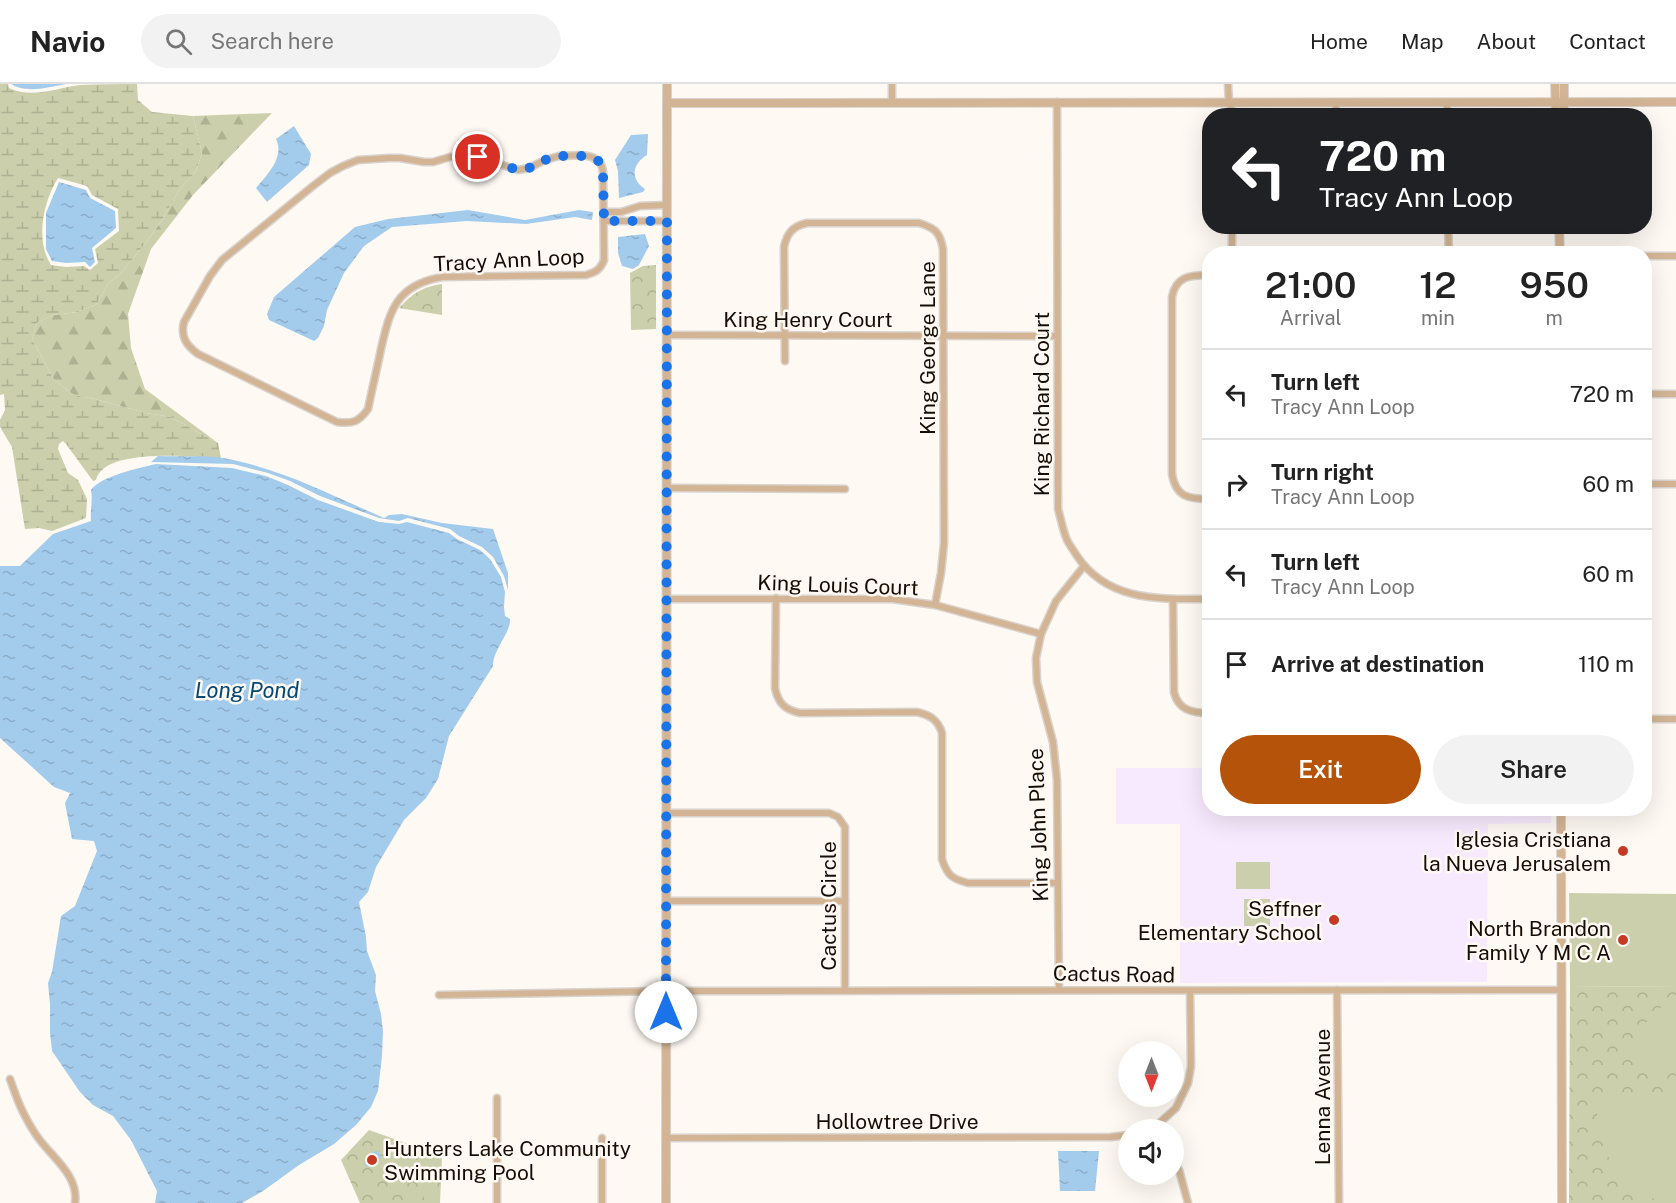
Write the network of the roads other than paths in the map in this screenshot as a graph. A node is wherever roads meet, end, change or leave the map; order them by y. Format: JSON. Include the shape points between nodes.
{"nodes":[{"id":1,"x":667,"y":84,"type":"edge"},
{"id":2,"x":892,"y":84,"type":"edge"},
{"id":3,"x":1228,"y":84,"type":"edge"},
{"id":4,"x":1555,"y":84,"type":"edge"},
{"id":5,"x":1564,"y":84,"type":"edge"},
{"id":6,"x":892,"y":102,"type":"junction"},
{"id":7,"x":1057,"y":102,"type":"junction"},
{"id":8,"x":1676,"y":102,"type":"edge"},
{"id":9,"x":667,"y":103,"type":"junction"},
{"id":10,"x":1229,"y":103,"type":"junction"},
{"id":11,"x":1336,"y":103,"type":"junction"},
{"id":12,"x":1447,"y":103,"type":"junction"},
{"id":13,"x":1559,"y":103,"type":"junction"},
{"id":14,"x":1231,"y":108,"type":"edge"},
{"id":15,"x":1336,"y":108,"type":"edge"},
{"id":16,"x":1447,"y":108,"type":"edge"},
{"id":17,"x":1558,"y":108,"type":"edge"},
{"id":18,"x":1561,"y":108,"type":"edge"},
{"id":19,"x":667,"y":205,"type":"junction"},
{"id":20,"x":637,"y":206,"type":"junction"},
{"id":21,"x":604,"y":212,"type":"junction"},
{"id":22,"x":604,"y":221,"type":"junction"},
{"id":23,"x":638,"y":221,"type":"junction"},
{"id":24,"x":667,"y":221,"type":"junction"},
{"id":25,"x":1652,"y":256,"type":"edge"},
{"id":26,"x":1676,"y":256,"type":"edge"},
{"id":27,"x":1202,"y":275,"type":"edge"},
{"id":28,"x":667,"y":335,"type":"junction"},
{"id":29,"x":785,"y":335,"type":"junction"},
{"id":30,"x":944,"y":336,"type":"junction"},
{"id":31,"x":1057,"y":336,"type":"junction"},
{"id":32,"x":785,"y":361,"type":"dead end"},
{"id":33,"x":1652,"y":394,"type":"edge"},
{"id":34,"x":1676,"y":394,"type":"edge"},
{"id":35,"x":1652,"y":484,"type":"edge"},
{"id":36,"x":1676,"y":484,"type":"edge"},
{"id":37,"x":667,"y":488,"type":"junction"},
{"id":38,"x":845,"y":489,"type":"dead end"},
{"id":39,"x":1202,"y":499,"type":"edge"},
{"id":40,"x":1084,"y":566,"type":"junction"},
{"id":41,"x":667,"y":598,"type":"junction"},
{"id":42,"x":776,"y":598,"type":"junction"},
{"id":43,"x":1173,"y":599,"type":"junction"},
{"id":44,"x":1202,"y":599,"type":"edge"},
{"id":45,"x":935,"y":605,"type":"junction"},
{"id":46,"x":1041,"y":634,"type":"junction"},
{"id":47,"x":1202,"y":713,"type":"edge"},
{"id":48,"x":1652,"y":719,"type":"edge"},
{"id":49,"x":1676,"y":719,"type":"edge"},
{"id":50,"x":666,"y":813,"type":"junction"},
{"id":51,"x":1561,"y":816,"type":"edge"},
{"id":52,"x":1057,"y":883,"type":"junction"},
{"id":53,"x":666,"y":901,"type":"junction"},
{"id":54,"x":845,"y":901,"type":"junction"},
{"id":55,"x":845,"y":990,"type":"junction"},
{"id":56,"x":1059,"y":990,"type":"junction"},
{"id":57,"x":1337,"y":990,"type":"junction"},
{"id":58,"x":1561,"y":990,"type":"junction"},
{"id":59,"x":666,"y":991,"type":"junction"},
{"id":60,"x":1190,"y":991,"type":"junction"},
{"id":61,"x":439,"y":994,"type":"dead end"},
{"id":62,"x":10,"y":1079,"type":"dead end"},
{"id":63,"x":497,"y":1098,"type":"dead end"},
{"id":64,"x":1164,"y":1119,"type":"edge"},
{"id":65,"x":1118,"y":1136,"type":"edge"},
{"id":66,"x":602,"y":1138,"type":"dead end"},
{"id":67,"x":667,"y":1138,"type":"junction"},
{"id":68,"x":1183,"y":1185,"type":"edge"},
{"id":69,"x":75,"y":1203,"type":"edge"},
{"id":70,"x":497,"y":1203,"type":"edge"},
{"id":71,"x":602,"y":1203,"type":"edge"},
{"id":72,"x":666,"y":1203,"type":"edge"},
{"id":73,"x":1188,"y":1203,"type":"edge"},
{"id":74,"x":1339,"y":1203,"type":"edge"},
{"id":75,"x":1562,"y":1203,"type":"edge"}],
"edges":[{"from":1,"to":9,"type":"street"},
{"from":2,"to":6,"type":"street"},
{"from":3,"to":10,"type":"street"},
{"from":4,"to":13,"type":"street"},
{"from":5,"to":13,"type":"street"},
{"from":6,"to":7,"type":"street"},
{"from":6,"to":9,"type":"street"},
{"from":7,"to":10,"type":"street"},
{"from":7,"to":31,"type":"street","name":"King Richard Court"},
{"from":8,"to":13,"type":"street"},
{"from":9,"to":19,"type":"street"},
{"from":10,"to":11,"type":"street"},
{"from":10,"to":14,"type":"street"},
{"from":11,"to":12,"type":"street"},
{"from":11,"to":15,"type":"street"},
{"from":12,"to":13,"type":"street"},
{"from":12,"to":16,"type":"street"},
{"from":13,"to":17,"type":"street"},
{"from":13,"to":18,"type":"street"},
{"from":19,"to":20,"type":"street"},
{"from":19,"to":24,"type":"street"},
{"from":20,"to":21,"type":"street","via":[[621,212]]},
{"from":20,"to":23,"type":"street"},
{"from":21,"to":22,"type":"street","name":"Tracy Ann Loop"},
{"from":21,"to":22,"type":"street","name":"Tracy Ann Loop","via":[[600,162],[585,156],[559,156],[518,170],[478,157],[450,157],[433,162],[400,158],[358,160],[330,173],[222,260],[184,322],[184,339],[198,354],[336,422],[354,423],[368,409],[394,305],[413,286],[442,277],[596,272],[604,260]]},
{"from":22,"to":23,"type":"street","name":"Tracy Ann Loop"},
{"from":23,"to":24,"type":"street","name":"Tracy Ann Loop"},
{"from":24,"to":28,"type":"street"},
{"from":25,"to":26,"type":"street"},
{"from":27,"to":39,"type":"street","via":[[1180,281],[1172,297],[1172,474],[1178,491]]},
{"from":28,"to":29,"type":"street","name":"King Henry Court"},
{"from":28,"to":37,"type":"street"},
{"from":29,"to":30,"type":"street","name":"King Henry Court"},
{"from":29,"to":30,"type":"street","name":"King George Lane","via":[[784,247],[792,230],[807,223],[919,223],[930,226],[942,240]]},
{"from":29,"to":32,"type":"street","name":"King George Lane"},
{"from":30,"to":31,"type":"street","name":"King Henry Court"},
{"from":30,"to":45,"type":"street","name":"King George Lane","via":[[944,543]]},
{"from":31,"to":40,"type":"street","name":"King Richard Court","via":[[1058,509],[1067,540]]},
{"from":33,"to":34,"type":"street"},
{"from":35,"to":36,"type":"street"},
{"from":37,"to":38,"type":"street"},
{"from":37,"to":41,"type":"street"},
{"from":40,"to":43,"type":"street","name":"King Richard Court","via":[[1124,592]]},
{"from":40,"to":46,"type":"street","name":"King John Place","via":[[1056,601]]},
{"from":41,"to":42,"type":"street","name":"King Louis Court"},
{"from":41,"to":50,"type":"street"},
{"from":42,"to":45,"type":"street","name":"King Louis Court","via":[[892,598]]},
{"from":42,"to":52,"type":"street","via":[[775,688],[783,706],[800,713],[917,712],[939,726],[942,859],[949,875],[968,883]]},
{"from":43,"to":44,"type":"street","name":"King Richard Court"},
{"from":43,"to":47,"type":"street","via":[[1176,700],[1188,710]]},
{"from":45,"to":46,"type":"street","name":"King Louis Court"},
{"from":46,"to":52,"type":"street","name":"King John Place","via":[[1037,682],[1053,742],[1058,780]]},
{"from":48,"to":49,"type":"street"},
{"from":50,"to":53,"type":"street"},
{"from":50,"to":54,"type":"street","name":"Cactus Circle","via":[[834,814],[844,827]]},
{"from":51,"to":58,"type":"street"},
{"from":52,"to":56,"type":"street","name":"King John Place"},
{"from":53,"to":54,"type":"street"},
{"from":53,"to":59,"type":"street"},
{"from":54,"to":55,"type":"street","name":"Cactus Circle"},
{"from":55,"to":56,"type":"street","name":"Cactus Road"},
{"from":55,"to":59,"type":"street","name":"Cactus Road"},
{"from":56,"to":60,"type":"street","name":"Cactus Road"},
{"from":57,"to":58,"type":"street","name":"Cactus Road"},
{"from":57,"to":60,"type":"street","name":"Cactus Road"},
{"from":57,"to":74,"type":"street","name":"Lenna Avenue"},
{"from":58,"to":75,"type":"street"},
{"from":59,"to":61,"type":"street","name":"Cactus Road"},
{"from":59,"to":67,"type":"street"},
{"from":60,"to":64,"type":"street","via":[[1188,1083],[1176,1108]]},
{"from":62,"to":69,"type":"street","via":[[33,1130],[67,1171]]},
{"from":63,"to":70,"type":"street"},
{"from":65,"to":67,"type":"street","name":"Hollowtree Drive"},
{"from":66,"to":71,"type":"street"},
{"from":67,"to":72,"type":"street"},
{"from":68,"to":73,"type":"street"}]}
